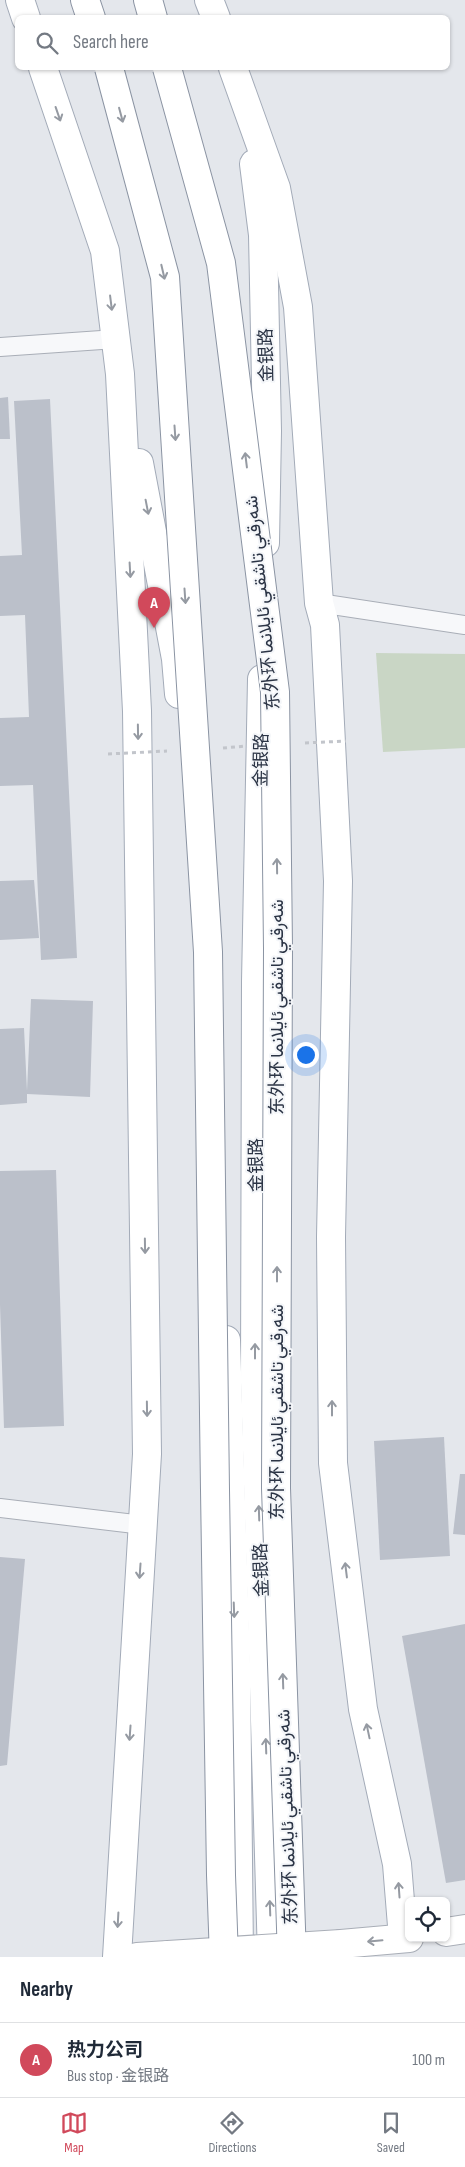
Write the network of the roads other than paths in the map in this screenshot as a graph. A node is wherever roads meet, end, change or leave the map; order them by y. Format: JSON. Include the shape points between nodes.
{"nodes":[{"id":1,"x":20,"y":0,"type":"edge"},
{"id":2,"x":85,"y":0,"type":"edge"},
{"id":3,"x":148,"y":0,"type":"edge"},
{"id":4,"x":209,"y":0,"type":"edge"},
{"id":5,"x":25,"y":15,"type":"edge"},
{"id":6,"x":91,"y":15,"type":"edge"},
{"id":7,"x":152,"y":15,"type":"edge"},
{"id":8,"x":215,"y":15,"type":"edge"},
{"id":9,"x":44,"y":70,"type":"edge"},
{"id":10,"x":110,"y":70,"type":"edge"},
{"id":11,"x":168,"y":70,"type":"edge"},
{"id":12,"x":234,"y":70,"type":"edge"},
{"id":13,"x":246,"y":104,"type":"junction"},
{"id":14,"x":116,"y":339,"type":"junction"},
{"id":15,"x":0,"y":347,"type":"edge"},
{"id":16,"x":319,"y":603,"type":"junction"},
{"id":17,"x":465,"y":625,"type":"edge"},
{"id":18,"x":0,"y":1508,"type":"edge"},
{"id":19,"x":143,"y":1525,"type":"junction"},
{"id":20,"x":465,"y":1929,"type":"edge"},
{"id":21,"x":405,"y":1930,"type":"edge"},
{"id":22,"x":450,"y":1931,"type":"edge"},
{"id":23,"x":405,"y":1938,"type":"edge"},
{"id":24,"x":116,"y":1957,"type":"edge"},
{"id":25,"x":137,"y":1957,"type":"edge"},
{"id":26,"x":224,"y":1957,"type":"edge"},
{"id":27,"x":239,"y":1957,"type":"edge"},
{"id":28,"x":272,"y":1957,"type":"edge"},
{"id":29,"x":292,"y":1957,"type":"edge"}],
"edges":[{"from":1,"to":5,"type":"main road"},
{"from":2,"to":6,"type":"main road"},
{"from":3,"to":7,"type":"main road"},
{"from":4,"to":8,"type":"main road"},
{"from":9,"to":14,"type":"main road","name":"金银路","one_way":true,"via":[[105,251]]},
{"from":10,"to":26,"type":"main road","one_way":true,"bridge":true,"via":[[165,277],[208,952]]},
{"from":29,"to":11,"type":"main road","name":"东外环 شەرقىي تاشقىي ئايلانما","one_way":true,"bridge":true,"via":[[276,1488],[278,948],[275,692],[221,263]]},
{"from":12,"to":13,"type":"main road","name":"金银路"},
{"from":13,"to":16,"type":"main road","name":"金银路","via":[[276,188],[298,307]]},
{"from":28,"to":13,"type":"main road","name":"金银路","one_way":true,"via":[[255,1382],[256,982],[267,431],[263,235]]},
{"from":14,"to":15,"type":"lane"},
{"from":14,"to":19,"type":"main road","name":"金银路","one_way":true,"via":[[137,711],[147,1454]]},
{"from":14,"to":27,"type":"main road","name":"金银路","one_way":true,"via":[[176,658],[194,856],[225,1314],[236,1664]]},
{"from":16,"to":17,"type":"lane"},
{"from":21,"to":16,"type":"main road","name":"金银路","one_way":true,"via":[[397,1864],[363,1709],[332,1463],[331,1237],[338,881],[325,626]]},
{"from":18,"to":19,"type":"lane"},
{"from":19,"to":24,"type":"main road","name":"金银路","one_way":true},
{"from":20,"to":22,"type":"main road"},
{"from":23,"to":25,"type":"main road","one_way":true,"bridge":true}]}
